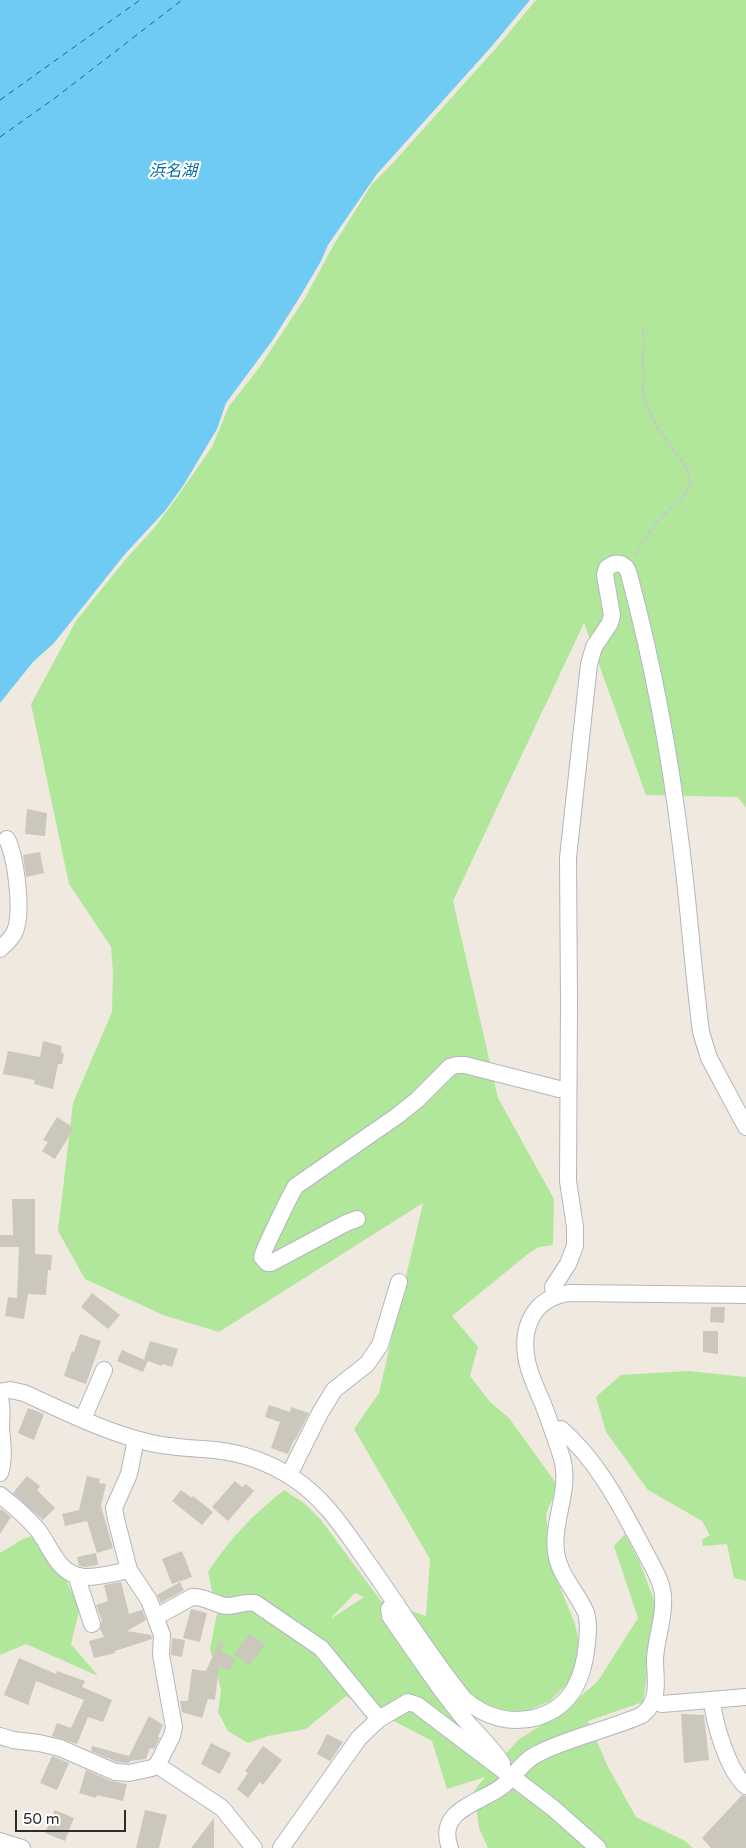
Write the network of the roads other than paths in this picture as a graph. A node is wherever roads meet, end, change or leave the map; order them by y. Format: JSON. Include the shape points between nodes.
{"nodes":[{"id":1,"x":7,"y":839,"type":"dead end"},
{"id":2,"x":0,"y":949,"type":"edge"},
{"id":3,"x":568,"y":1089,"type":"junction"},
{"id":4,"x":746,"y":1127,"type":"edge"},
{"id":5,"x":357,"y":1219,"type":"dead end"},
{"id":6,"x":399,"y":1282,"type":"dead end"},
{"id":7,"x":746,"y":1295,"type":"edge"},
{"id":8,"x":555,"y":1296,"type":"junction"},
{"id":9,"x":104,"y":1370,"type":"dead end"},
{"id":10,"x":0,"y":1392,"type":"edge"},
{"id":11,"x":0,"y":1399,"type":"edge"},
{"id":12,"x":83,"y":1419,"type":"junction"},
{"id":13,"x":553,"y":1432,"type":"junction"},
{"id":14,"x":136,"y":1439,"type":"junction"},
{"id":15,"x":0,"y":1473,"type":"edge"},
{"id":16,"x":289,"y":1476,"type":"junction"},
{"id":17,"x":0,"y":1495,"type":"edge"},
{"id":18,"x":129,"y":1570,"type":"junction"},
{"id":19,"x":80,"y":1576,"type":"junction"},
{"id":20,"x":396,"y":1603,"type":"junction"},
{"id":21,"x":156,"y":1617,"type":"junction"},
{"id":22,"x":92,"y":1624,"type":"dead end"},
{"id":23,"x":746,"y":1697,"type":"edge"},
{"id":24,"x":654,"y":1700,"type":"junction"},
{"id":25,"x":712,"y":1700,"type":"junction"},
{"id":26,"x":379,"y":1719,"type":"junction"},
{"id":27,"x":0,"y":1736,"type":"edge"},
{"id":28,"x":157,"y":1765,"type":"junction"},
{"id":29,"x":512,"y":1777,"type":"junction"},
{"id":30,"x":746,"y":1786,"type":"edge"},
{"id":31,"x":0,"y":1841,"type":"edge"},
{"id":32,"x":22,"y":1848,"type":"edge"},
{"id":33,"x":254,"y":1848,"type":"edge"},
{"id":34,"x":281,"y":1848,"type":"edge"},
{"id":35,"x":450,"y":1848,"type":"edge"},
{"id":36,"x":598,"y":1848,"type":"edge"}],
"edges":[{"from":1,"to":2,"type":"street","via":[[18,896],[17,924],[13,936]]},
{"from":3,"to":4,"type":"street","via":[[567,872],[570,829],[591,656],[612,615],[606,571],[614,564],[622,564],[627,568],[653,670],[669,759],[682,848],[701,1032],[706,1052]]},
{"from":3,"to":5,"type":"street","via":[[464,1065],[450,1067],[402,1112],[296,1186],[262,1257],[271,1263]]},
{"from":3,"to":8,"type":"street","via":[[568,1181],[576,1237],[572,1256],[553,1287]]},
{"from":6,"to":16,"type":"street","via":[[380,1345],[366,1364],[334,1390]]},
{"from":7,"to":8,"type":"street","via":[[570,1293]]},
{"from":8,"to":13,"type":"street","via":[[534,1312],[525,1343],[529,1370]]},
{"from":9,"to":12,"type":"street"},
{"from":10,"to":12,"type":"street","via":[[24,1393]]},
{"from":11,"to":15,"type":"street","via":[[4,1462]]},
{"from":12,"to":14,"type":"street"},
{"from":13,"to":20,"type":"street","via":[[565,1473],[556,1528],[556,1554],[564,1578],[585,1611],[588,1627],[584,1670],[567,1698],[549,1712],[529,1719],[507,1720],[473,1707],[460,1694]]},
{"from":13,"to":24,"type":"street","via":[[561,1429],[573,1440],[608,1484],[661,1585],[664,1604],[656,1648]]},
{"from":14,"to":16,"type":"street","via":[[163,1446],[237,1454]]},
{"from":14,"to":18,"type":"street","via":[[127,1479],[114,1508]]},
{"from":16,"to":20,"type":"street","via":[[309,1490],[337,1519]]},
{"from":17,"to":19,"type":"street","via":[[38,1530],[56,1562]]},
{"from":18,"to":19,"type":"street"},
{"from":18,"to":21,"type":"street"},
{"from":19,"to":22,"type":"street","via":[[78,1581]]},
{"from":20,"to":29,"type":"street","via":[[389,1609],[390,1616],[449,1701],[493,1749]]},
{"from":21,"to":26,"type":"street","via":[[192,1597],[228,1606],[255,1603],[320,1648]]},
{"from":21,"to":28,"type":"street","via":[[162,1635],[161,1655],[174,1727]]},
{"from":23,"to":25,"type":"street"},
{"from":24,"to":25,"type":"street","via":[[662,1704]]},
{"from":24,"to":29,"type":"street","via":[[642,1715],[536,1755],[518,1768]]},
{"from":25,"to":30,"type":"street","via":[[727,1758]]},
{"from":26,"to":29,"type":"street","via":[[413,1702]]},
{"from":26,"to":34,"type":"street","via":[[359,1738]]},
{"from":27,"to":28,"type":"street","via":[[60,1748],[122,1773]]},
{"from":28,"to":33,"type":"street","via":[[222,1808]]},
{"from":29,"to":35,"type":"street","via":[[452,1818],[447,1833]]},
{"from":29,"to":36,"type":"street"},
{"from":31,"to":32,"type":"street"}]}
